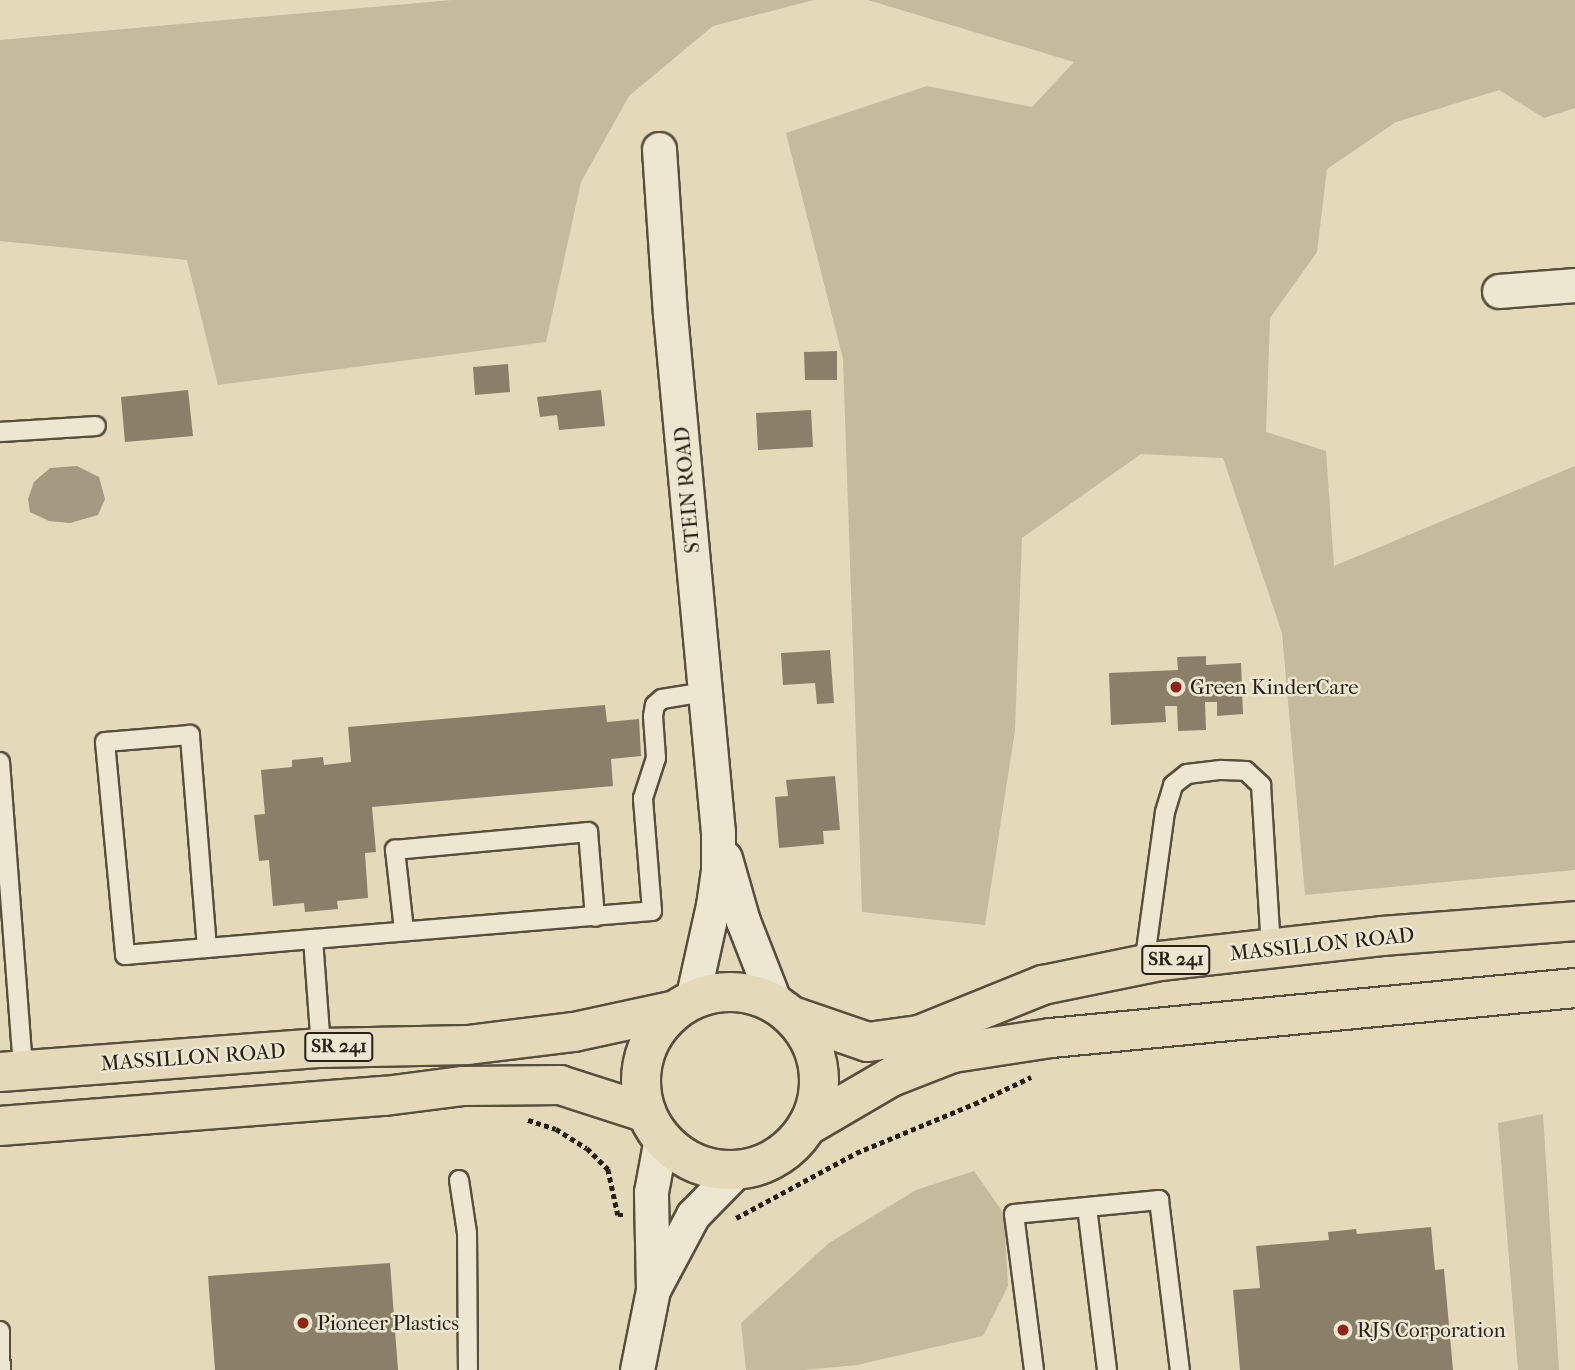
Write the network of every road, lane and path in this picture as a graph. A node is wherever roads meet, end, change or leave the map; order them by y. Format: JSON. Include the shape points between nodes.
{"nodes":[{"id":1,"x":659,"y":149,"type":"dead end"},
{"id":2,"x":1575,"y":285,"type":"edge"},
{"id":3,"x":1499,"y":292,"type":"dead end"},
{"id":4,"x":96,"y":426,"type":"dead end"},
{"id":5,"x":0,"y":432,"type":"edge"},
{"id":6,"x":705,"y":692,"type":"junction"},
{"id":7,"x":0,"y":772,"type":"edge"},
{"id":8,"x":718,"y":832,"type":"junction"},
{"id":9,"x":595,"y":916,"type":"junction"},
{"id":10,"x":1575,"y":921,"type":"edge"},
{"id":11,"x":404,"y":930,"type":"junction"},
{"id":12,"x":313,"y":939,"type":"junction"},
{"id":13,"x":207,"y":948,"type":"junction"},
{"id":14,"x":1271,"y":949,"type":"junction"},
{"id":15,"x":1144,"y":965,"type":"junction"},
{"id":16,"x":1575,"y":988,"type":"edge"},
{"id":17,"x":684,"y":1005,"type":"junction"},
{"id":18,"x":784,"y":1010,"type":"junction"},
{"id":19,"x":321,"y":1048,"type":"junction"},
{"id":20,"x":12,"y":1071,"type":"edge"},
{"id":21,"x":0,"y":1126,"type":"edge"},
{"id":22,"x":654,"y":1126,"type":"junction"},
{"id":23,"x":807,"y":1126,"type":"junction"},
{"id":24,"x":737,"y":1170,"type":"junction"},
{"id":25,"x":459,"y":1180,"type":"dead end"},
{"id":26,"x":1087,"y":1207,"type":"junction"},
{"id":27,"x":653,"y":1290,"type":"junction"},
{"id":28,"x":0,"y":1331,"type":"edge"},
{"id":29,"x":1,"y":1370,"type":"edge"},
{"id":30,"x":468,"y":1370,"type":"edge"},
{"id":31,"x":637,"y":1370,"type":"edge"},
{"id":32,"x":1034,"y":1370,"type":"edge"},
{"id":33,"x":1107,"y":1370,"type":"edge"},
{"id":34,"x":1180,"y":1370,"type":"edge"}],
"edges":[{"from":1,"to":6,"type":"street","name":"STEIN ROAD"},
{"from":2,"to":3,"type":"street"},
{"from":4,"to":5,"type":"lane"},
{"from":6,"to":8,"type":"street","name":"STEIN ROAD"},
{"from":6,"to":9,"type":"lane","via":[[662,699],[655,705],[656,758],[643,798],[652,911]]},
{"from":7,"to":20,"type":"lane"},
{"from":8,"to":17,"type":"street","name":"STEIN ROAD","via":[[713,905]]},
{"from":8,"to":18,"type":"street","name":"STEIN ROAD","via":[[743,921]]},
{"from":9,"to":11,"type":"lane"},
{"from":9,"to":11,"type":"lane","via":[[588,832],[395,850]]},
{"from":10,"to":14,"type":"main road","name":"MASSILLON ROAD","number":"SR 241"},
{"from":11,"to":12,"type":"lane"},
{"from":12,"to":13,"type":"lane"},
{"from":12,"to":19,"type":"lane"},
{"from":13,"to":13,"type":"lane","via":[[125,955],[105,742],[190,735]]},
{"from":14,"to":15,"type":"main road","name":"MASSILLON ROAD","number":"SR 241"},
{"from":14,"to":15,"type":"lane","via":[[1261,785],[1246,771],[1187,774],[1173,785],[1165,812]]},
{"from":15,"to":18,"type":"main road","name":"MASSILLON ROAD","number":"SR 241","via":[[1043,985],[919,1035],[868,1042]]},
{"from":16,"to":23,"type":"main road","via":[[1051,1038],[953,1053],[891,1077]]},
{"from":17,"to":18,"type":"main road","number":"SR 241","via":[[707,993],[737,991],[767,998]]},
{"from":17,"to":19,"type":"main road","name":"MASSILLON ROAD","number":"SR 241","via":[[574,1032],[468,1045]]},
{"from":17,"to":22,"type":"main road","via":[[657,1027],[644,1055],[641,1085]]},
{"from":18,"to":23,"type":"main road","via":[[810,1040],[819,1069],[818,1100]]},
{"from":19,"to":20,"type":"main road","name":"MASSILLON ROAD","number":"SR 241"},
{"from":21,"to":22,"type":"main road","via":[[463,1086],[560,1085]]},
{"from":22,"to":24,"type":"main road","via":[[682,1157],[709,1168]]},
{"from":22,"to":27,"type":"street"},
{"from":23,"to":24,"type":"main road","via":[[781,1154],[765,1164]]},
{"from":24,"to":27,"type":"street","via":[[693,1215]]},
{"from":25,"to":30,"type":"lane","via":[[467,1233]]},
{"from":26,"to":32,"type":"lane","via":[[1014,1214]]},
{"from":26,"to":33,"type":"lane"},
{"from":26,"to":34,"type":"lane","via":[[1159,1200]]},
{"from":27,"to":31,"type":"street"},
{"from":28,"to":29,"type":"lane"}]}
